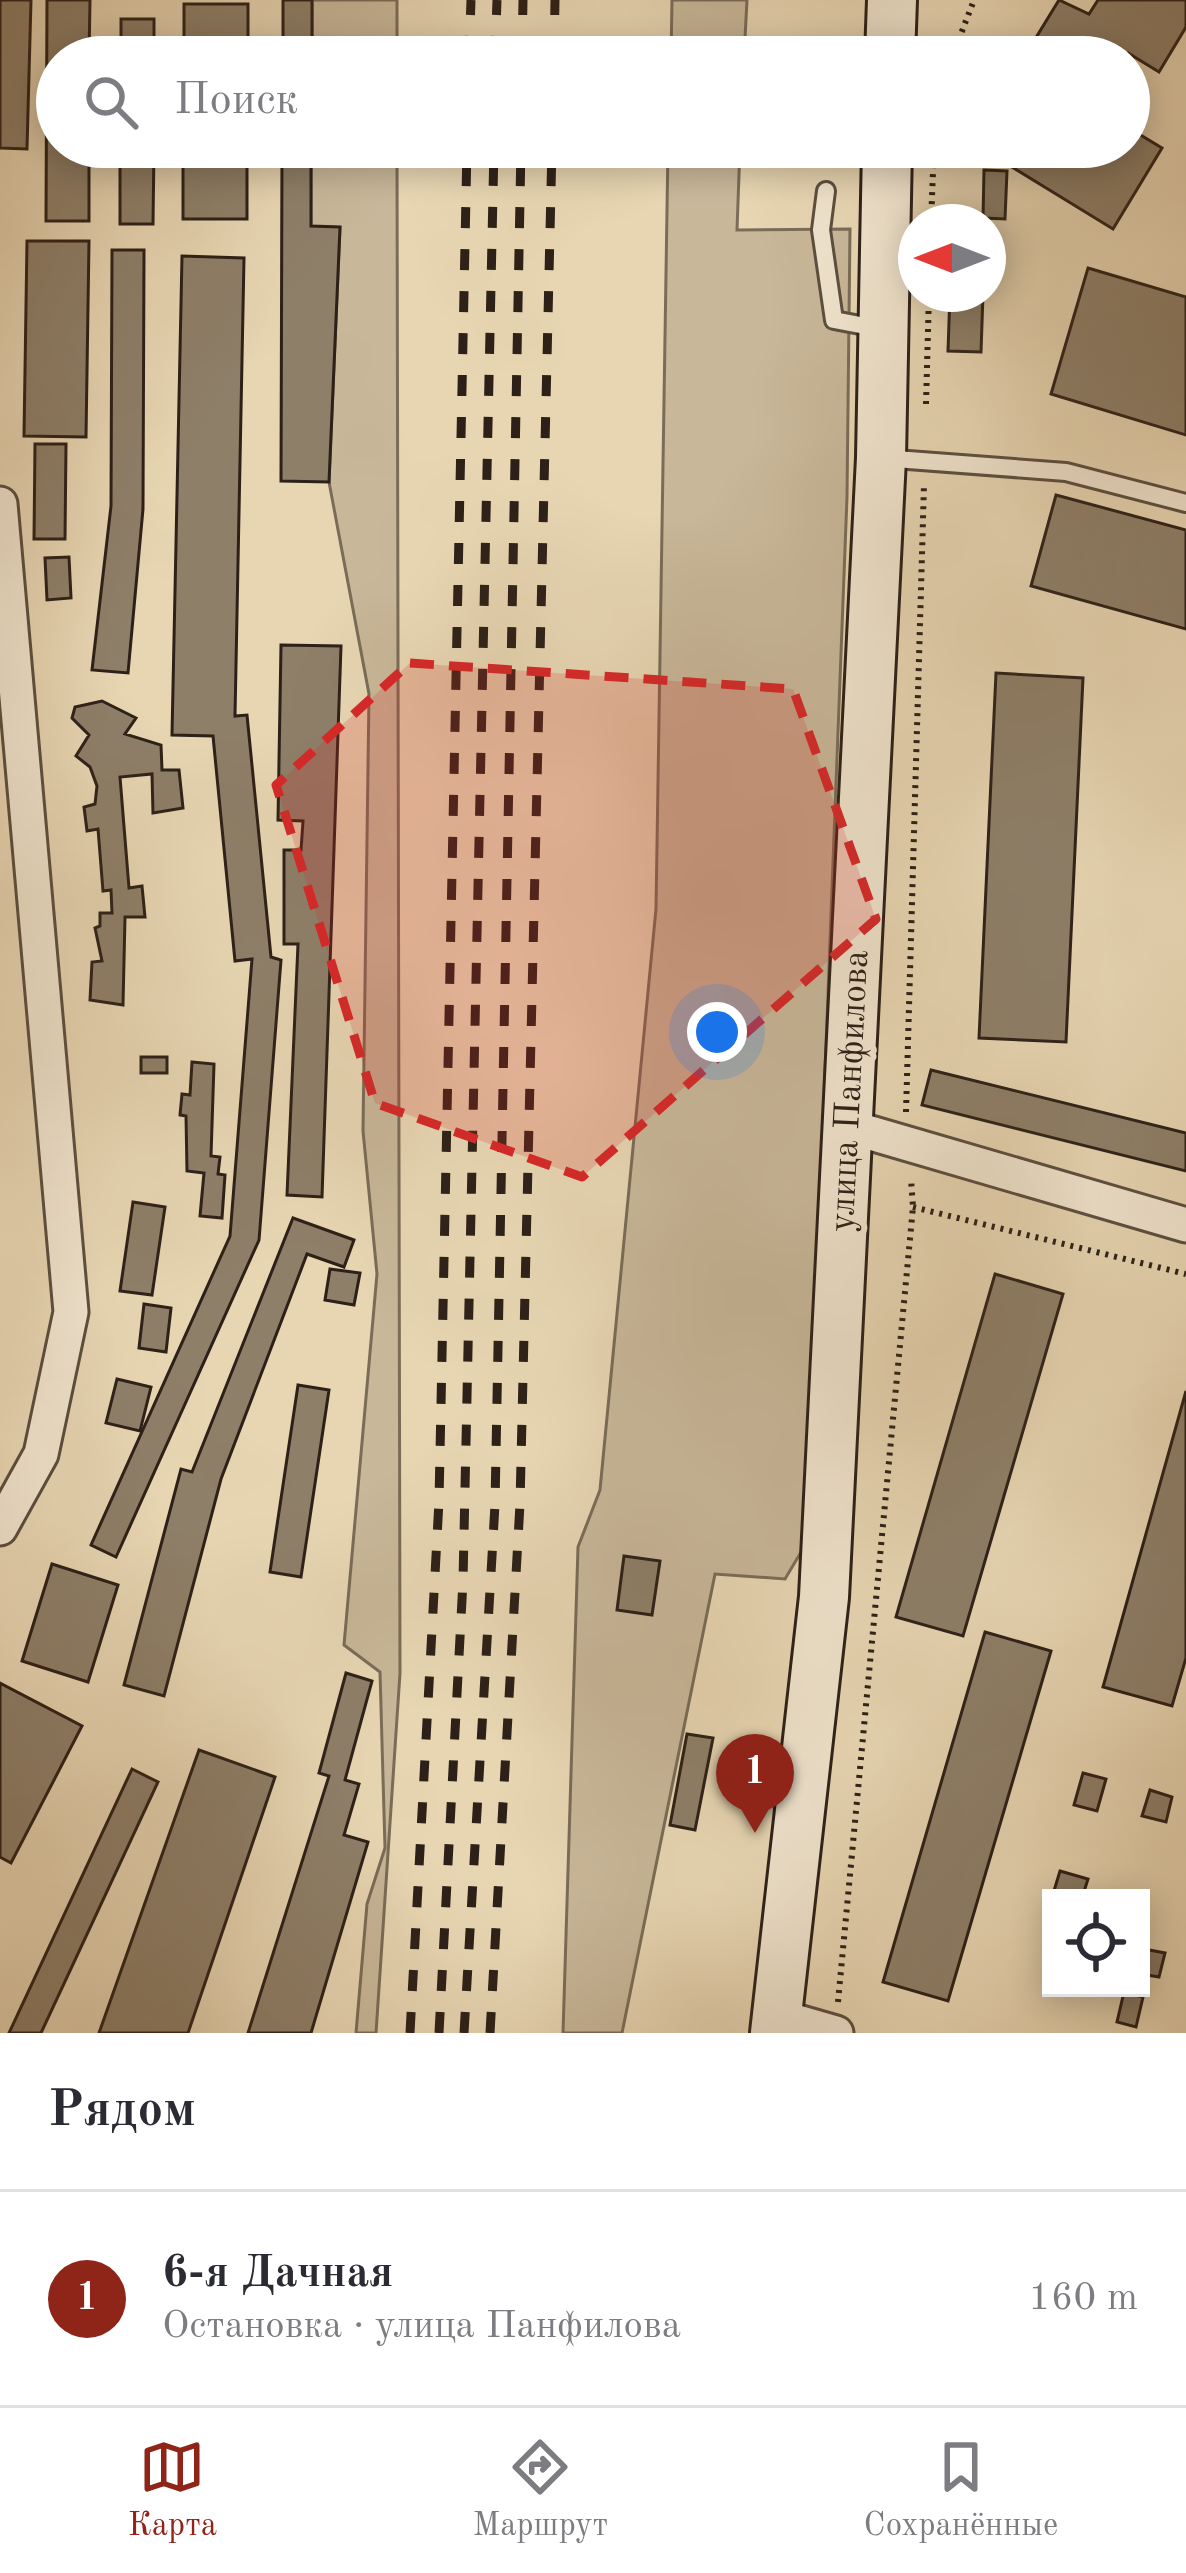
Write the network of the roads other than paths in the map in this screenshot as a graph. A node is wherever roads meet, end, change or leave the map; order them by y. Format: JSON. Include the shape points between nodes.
{"nodes":[{"id":1,"x":892,"y":0,"type":"edge"},
{"id":2,"x":891,"y":36,"type":"edge"},
{"id":3,"x":886,"y":168,"type":"edge"},
{"id":4,"x":826,"y":191,"type":"dead end"},
{"id":5,"x":882,"y":329,"type":"junction"},
{"id":6,"x":903,"y":459,"type":"junction"},
{"id":7,"x":1186,"y":503,"type":"edge"},
{"id":8,"x":0,"y":504,"type":"edge"},
{"id":9,"x":850,"y":1126,"type":"junction"},
{"id":10,"x":1186,"y":1225,"type":"edge"},
{"id":11,"x":0,"y":1528,"type":"edge"},
{"id":12,"x":776,"y":2025,"type":"edge"},
{"id":13,"x":836,"y":2033,"type":"edge"}],
"edges":[{"from":1,"to":2,"type":"main road"},
{"from":3,"to":5,"type":"main road","name":"улица Панфилова"},
{"from":4,"to":5,"type":"lane","via":[[821,230],[834,320]]},
{"from":5,"to":6,"type":"main road","name":"улица Панфилова"},
{"from":6,"to":7,"type":"lane","via":[[1066,472]]},
{"from":6,"to":9,"type":"main road","name":"улица Панфилова"},
{"from":8,"to":11,"type":"street","via":[[71,1312],[41,1454]]},
{"from":9,"to":10,"type":"street"},
{"from":9,"to":12,"type":"main road","name":"улица Панфилова","via":[[824,1598]]},
{"from":12,"to":13,"type":"street"}]}
